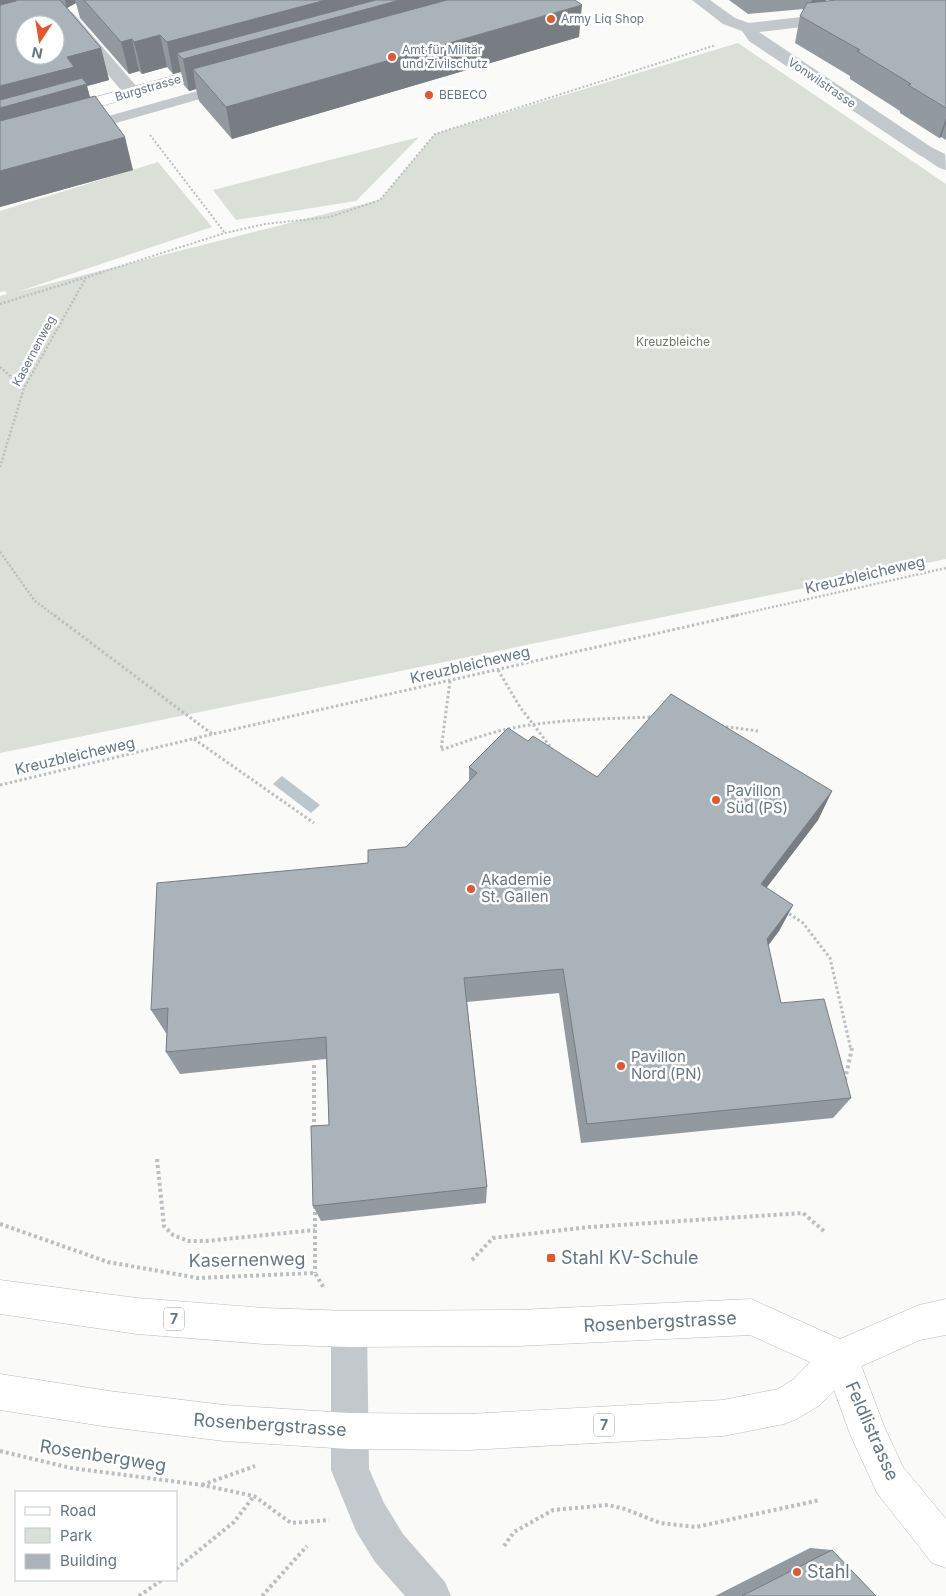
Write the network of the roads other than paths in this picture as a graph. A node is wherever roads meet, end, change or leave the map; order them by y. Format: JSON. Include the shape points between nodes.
{"nodes":[{"id":1,"x":40,"y":0,"type":"edge"},
{"id":2,"x":700,"y":0,"type":"edge"},
{"id":3,"x":83,"y":8,"type":"dead end"},
{"id":4,"x":67,"y":16,"type":"junction"},
{"id":5,"x":855,"y":16,"type":"edge"},
{"id":6,"x":748,"y":28,"type":"junction"},
{"id":7,"x":238,"y":63,"type":"edge"},
{"id":8,"x":243,"y":83,"type":"edge"},
{"id":9,"x":165,"y":84,"type":"junction"},
{"id":10,"x":132,"y":92,"type":"junction"},
{"id":11,"x":180,"y":100,"type":"junction"},
{"id":12,"x":0,"y":128,"type":"edge"},
{"id":13,"x":66,"y":132,"type":"edge"},
{"id":14,"x":944,"y":160,"type":"edge"},
{"id":15,"x":0,"y":1297,"type":"edge"},
{"id":16,"x":946,"y":1317,"type":"edge"},
{"id":17,"x":349,"y":1330,"type":"junction"},
{"id":18,"x":840,"y":1357,"type":"junction"},
{"id":19,"x":0,"y":1392,"type":"edge"},
{"id":20,"x":349,"y":1431,"type":"junction"},
{"id":21,"x":946,"y":1549,"type":"edge"},
{"id":22,"x":431,"y":1596,"type":"edge"}],
"edges":[{"from":1,"to":4,"type":"street"},
{"from":2,"to":6,"type":"street","name":"Vonwilstrasse","via":[[729,20]]},
{"from":3,"to":4,"type":"street"},
{"from":4,"to":10,"type":"street"},
{"from":5,"to":6,"type":"street","via":[[832,12]]},
{"from":6,"to":14,"type":"street","name":"Vonwilstrasse","via":[[755,38],[925,151]]},
{"from":7,"to":9,"type":"main road","name":"Burgstrasse"},
{"from":8,"to":11,"type":"lane"},
{"from":9,"to":10,"type":"main road","name":"Burgstrasse"},
{"from":9,"to":11,"type":"lane"},
{"from":10,"to":12,"type":"main road","name":"Burgstrasse"},
{"from":11,"to":13,"type":"lane"},
{"from":15,"to":17,"type":"main road","name":"Rosenbergstrasse","number":"7","via":[[136,1316]]},
{"from":16,"to":18,"type":"main road","number":"7","via":[[919,1323]]},
{"from":17,"to":18,"type":"main road","name":"Rosenbergstrasse","number":"7","via":[[526,1328],[751,1317]]},
{"from":17,"to":20,"type":"street"},
{"from":18,"to":20,"type":"main road","name":"Rosenbergstrasse","number":"7","via":[[806,1392],[784,1406],[722,1418],[469,1432]]},
{"from":18,"to":21,"type":"main road","name":"Feldlistrasse","via":[[890,1480]]},
{"from":19,"to":20,"type":"main road","name":"Rosenbergstrasse","number":"7","via":[[224,1423]]},
{"from":20,"to":22,"type":"street","via":[[350,1470],[370,1517],[389,1548]]}]}
